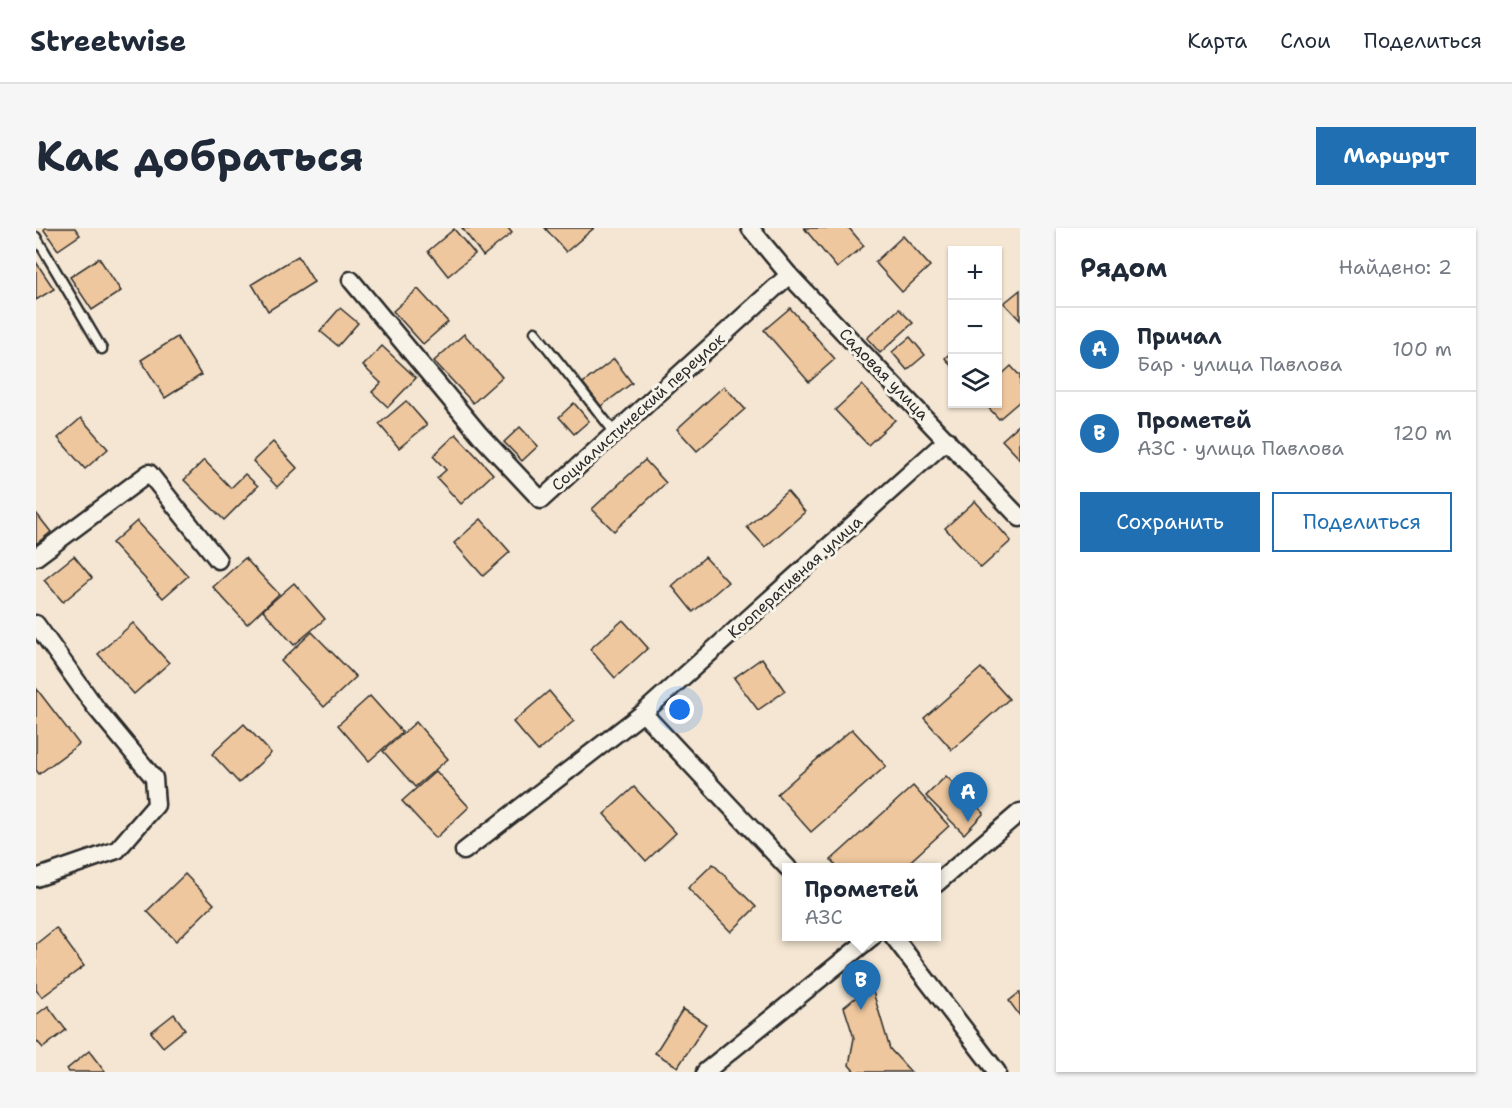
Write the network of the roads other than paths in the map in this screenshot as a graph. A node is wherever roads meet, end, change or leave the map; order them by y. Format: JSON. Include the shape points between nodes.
{"nodes":[{"id":1,"x":750,"y":228,"type":"edge"},
{"id":2,"x":36,"y":237,"type":"edge"},
{"id":3,"x":789,"y":275,"type":"junction"},
{"id":4,"x":351,"y":280,"type":"dead end"},
{"id":5,"x":536,"y":332,"type":"dead end"},
{"id":6,"x":102,"y":349,"type":"dead end"},
{"id":7,"x":615,"y":432,"type":"junction"},
{"id":8,"x":947,"y":440,"type":"junction"},
{"id":9,"x":1020,"y":518,"type":"edge"},
{"id":10,"x":36,"y":557,"type":"edge"},
{"id":11,"x":218,"y":560,"type":"dead end"},
{"id":12,"x":36,"y":624,"type":"edge"},
{"id":13,"x":643,"y":713,"type":"junction"},
{"id":14,"x":1020,"y":812,"type":"edge"},
{"id":15,"x":464,"y":851,"type":"dead end"},
{"id":16,"x":784,"y":863,"type":"edge"},
{"id":17,"x":36,"y":878,"type":"edge"},
{"id":18,"x":941,"y":880,"type":"edge"},
{"id":19,"x":860,"y":941,"type":"edge"},
{"id":20,"x":897,"y":941,"type":"edge"},
{"id":21,"x":705,"y":1072,"type":"edge"},
{"id":22,"x":997,"y":1072,"type":"edge"}],
"edges":[{"from":1,"to":3,"type":"street","name":"Садовая улица"},
{"from":2,"to":6,"type":"lane"},
{"from":3,"to":7,"type":"street","name":"Социалистический переулок"},
{"from":3,"to":8,"type":"street","name":"Садовая улица"},
{"from":4,"to":7,"type":"street","name":"Социалистический переулок","via":[[480,435],[541,500]]},
{"from":5,"to":7,"type":"lane"},
{"from":8,"to":9,"type":"street","name":"Садовая улица"},
{"from":8,"to":13,"type":"street","name":"Кооперативная улица"},
{"from":10,"to":11,"type":"street","via":[[149,473]]},
{"from":12,"to":17,"type":"street","via":[[96,708],[154,778],[156,805],[117,850]]},
{"from":13,"to":15,"type":"street","name":"Кооперативная улица"},
{"from":13,"to":16,"type":"street"},
{"from":14,"to":18,"type":"street"},
{"from":19,"to":21,"type":"street"},
{"from":20,"to":22,"type":"street"}]}
